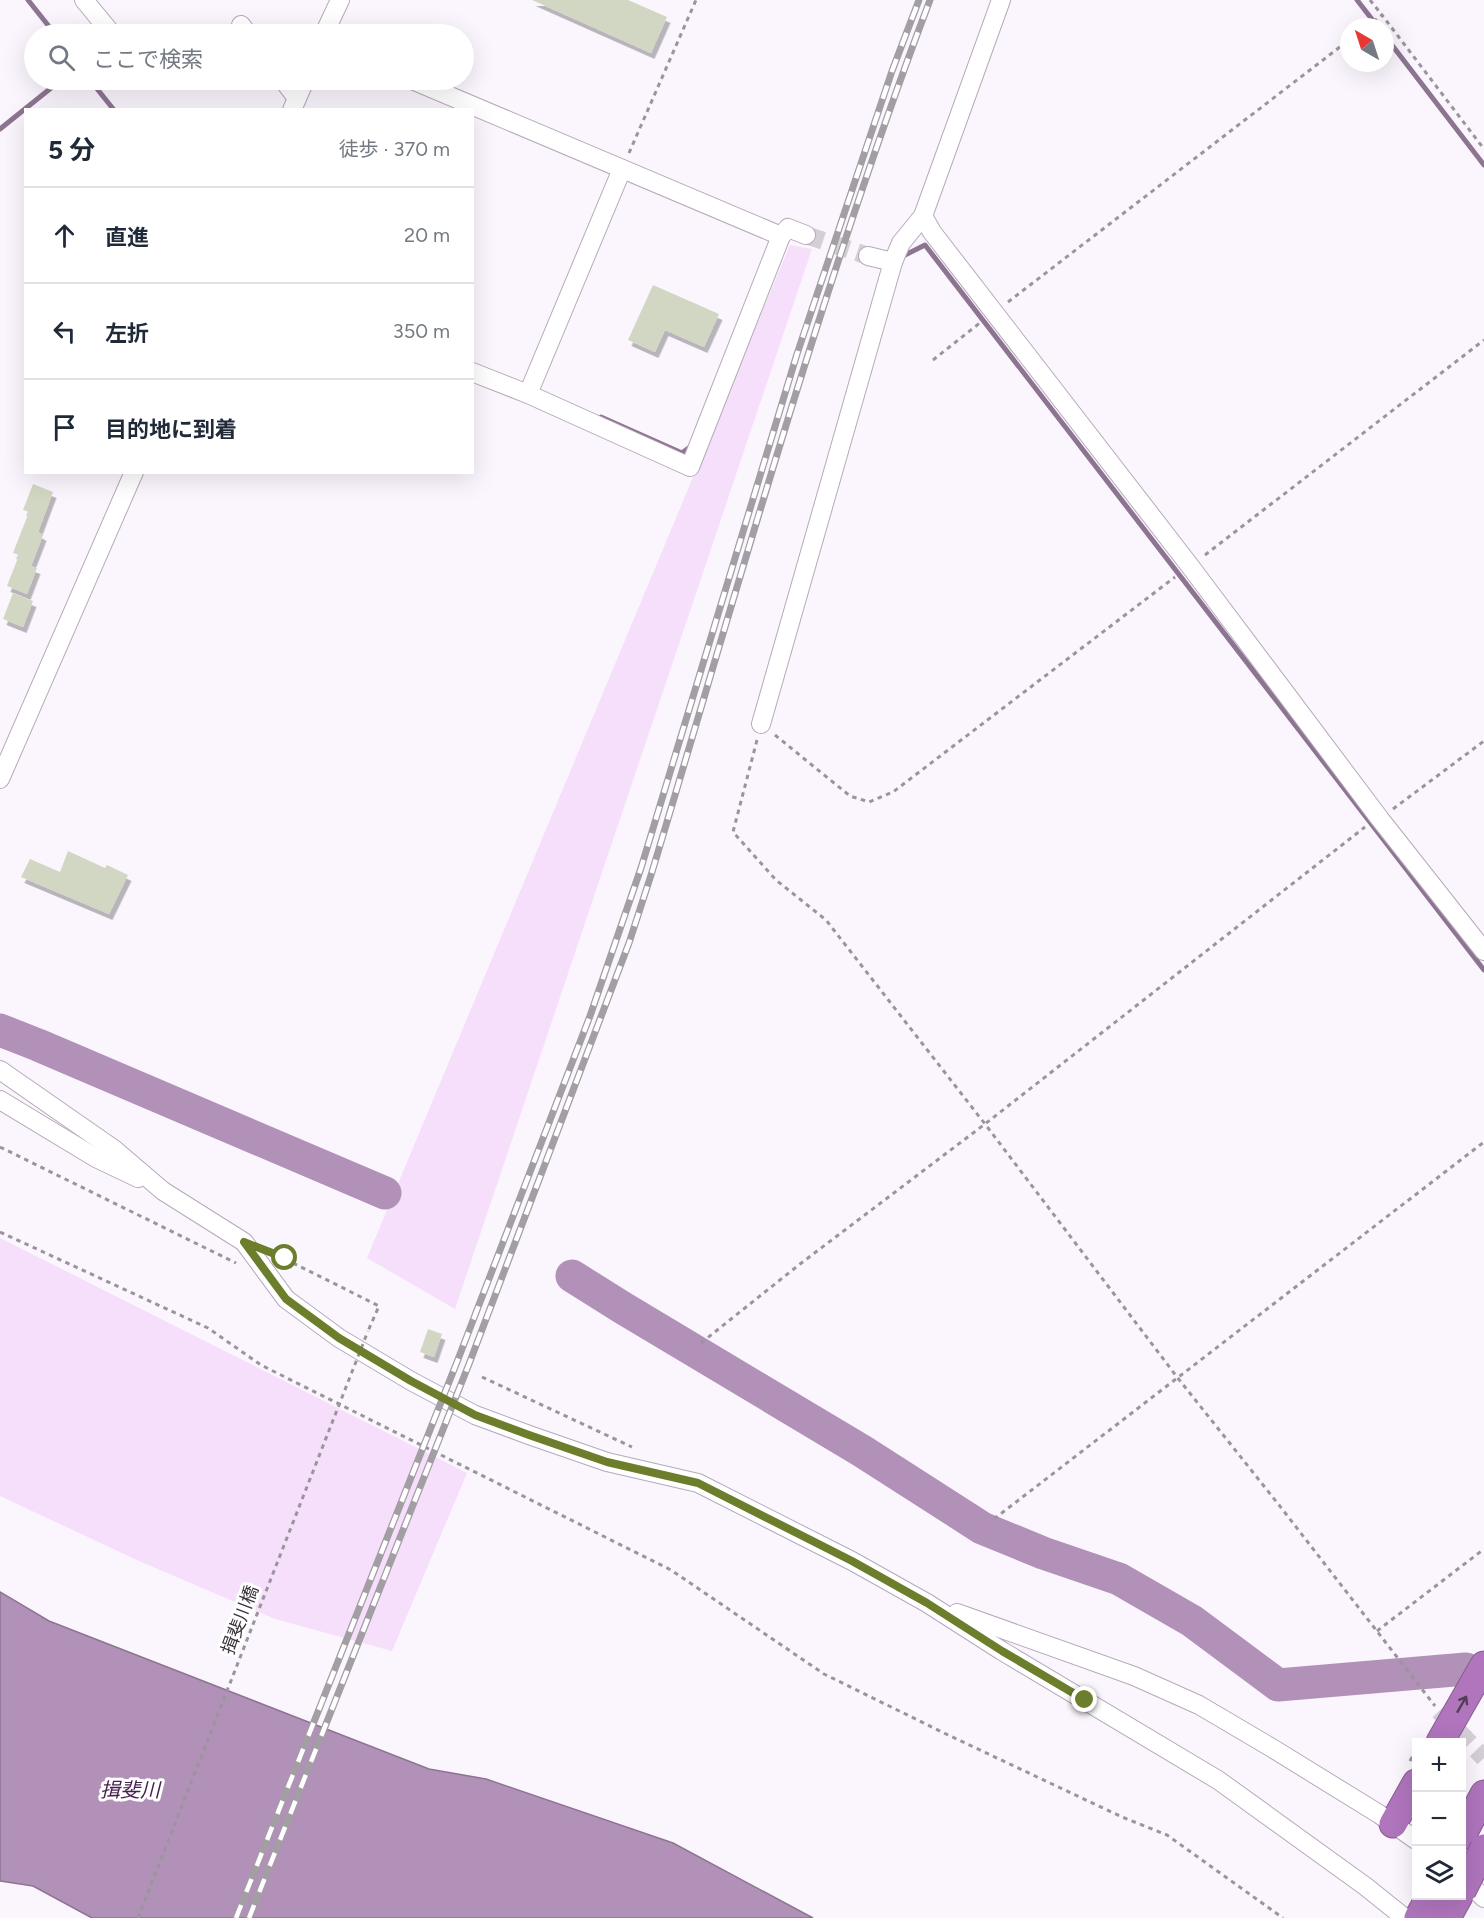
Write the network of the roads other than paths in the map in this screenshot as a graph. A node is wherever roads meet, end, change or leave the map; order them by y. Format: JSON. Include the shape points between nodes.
{"nodes":[{"id":1,"x":84,"y":0,"type":"edge"},
{"id":2,"x":340,"y":0,"type":"edge"},
{"id":3,"x":1001,"y":0,"type":"edge"},
{"id":4,"x":104,"y":24,"type":"edge"},
{"id":5,"x":329,"y":24,"type":"edge"},
{"id":6,"x":288,"y":90,"type":"edge"},
{"id":7,"x":301,"y":90,"type":"edge"},
{"id":8,"x":436,"y":90,"type":"edge"},
{"id":9,"x":295,"y":104,"type":"edge"},
{"id":10,"x":622,"y":169,"type":"junction"},
{"id":11,"x":923,"y":216,"type":"junction"},
{"id":12,"x":806,"y":235,"type":"tunnel mouth"},
{"id":13,"x":781,"y":236,"type":"junction"},
{"id":14,"x":868,"y":256,"type":"tunnel mouth"},
{"id":15,"x":893,"y":262,"type":"junction"},
{"id":16,"x":474,"y":373,"type":"edge"},
{"id":17,"x":528,"y":394,"type":"junction"},
{"id":18,"x":133,"y":474,"type":"edge"},
{"id":19,"x":761,"y":724,"type":"road end"},
{"id":20,"x":0,"y":779,"type":"edge"},
{"id":21,"x":1484,"y":951,"type":"edge"},
{"id":22,"x":0,"y":1070,"type":"edge"},
{"id":23,"x":0,"y":1100,"type":"edge"},
{"id":24,"x":163,"y":1191,"type":"junction"},
{"id":25,"x":927,"y":1603,"type":"junction"},
{"id":26,"x":1484,"y":1665,"type":"edge"},
{"id":27,"x":1443,"y":1738,"type":"edge"},
{"id":28,"x":1412,"y":1790,"type":"edge"},
{"id":29,"x":1483,"y":1796,"type":"edge"},
{"id":30,"x":1394,"y":1824,"type":"junction"},
{"id":31,"x":1466,"y":1827,"type":"edge"},
{"id":32,"x":1412,"y":1837,"type":"edge"},
{"id":33,"x":1484,"y":1848,"type":"edge"},
{"id":34,"x":1466,"y":1882,"type":"edge"},
{"id":35,"x":1466,"y":1882,"type":"edge"},
{"id":36,"x":1484,"y":1898,"type":"edge"},
{"id":37,"x":1428,"y":1900,"type":"edge"},
{"id":38,"x":1457,"y":1900,"type":"edge"},
{"id":39,"x":1405,"y":1918,"type":"edge"},
{"id":40,"x":1418,"y":1918,"type":"edge"},
{"id":41,"x":1447,"y":1918,"type":"edge"}],
"edges":[{"from":1,"to":4,"type":"street"},
{"from":2,"to":5,"type":"street"},
{"from":3,"to":11,"type":"street"},
{"from":6,"to":9,"type":"street"},
{"from":7,"to":9,"type":"street"},
{"from":8,"to":10,"type":"street"},
{"from":10,"to":13,"type":"street"},
{"from":10,"to":17,"type":"street"},
{"from":11,"to":15,"type":"street","via":[[901,243]]},
{"from":11,"to":21,"type":"street"},
{"from":12,"to":13,"type":"street","via":[[788,228]]},
{"from":13,"to":17,"type":"street","via":[[690,467]]},
{"from":14,"to":15,"type":"street"},
{"from":15,"to":19,"type":"street"},
{"from":16,"to":17,"type":"street"},
{"from":18,"to":20,"type":"street"},
{"from":22,"to":24,"type":"street","via":[[115,1150]]},
{"from":23,"to":24,"type":"street","via":[[96,1158]]},
{"from":24,"to":25,"type":"street","via":[[244,1242],[286,1299],[339,1338],[411,1381],[475,1415],[529,1435],[607,1462],[698,1483]]},
{"from":25,"to":30,"type":"street","via":[[1134,1676],[1199,1705]]},
{"from":25,"to":39,"type":"street","via":[[1218,1780]]},
{"from":27,"to":26,"type":"highway","one_way":true},
{"from":28,"to":30,"type":"highway"},
{"from":29,"to":31,"type":"highway"},
{"from":30,"to":32,"type":"street"},
{"from":33,"to":34,"type":"highway","bridge":true},
{"from":35,"to":36,"type":"street"},
{"from":37,"to":40,"type":"highway"},
{"from":38,"to":41,"type":"highway"}]}
